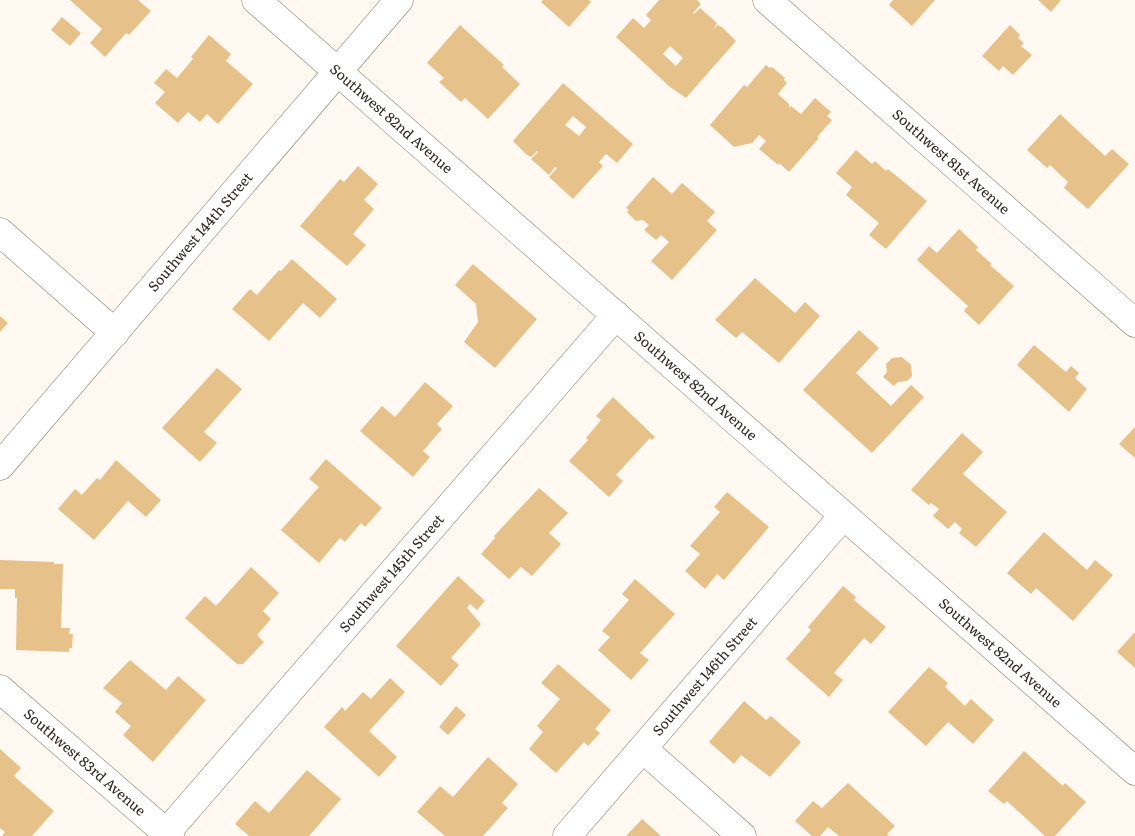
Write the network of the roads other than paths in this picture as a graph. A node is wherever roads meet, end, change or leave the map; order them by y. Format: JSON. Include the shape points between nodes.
{"nodes":[{"id":1,"x":256,"y":0,"type":"edge"},
{"id":2,"x":399,"y":0,"type":"edge"},
{"id":3,"x":767,"y":0,"type":"edge"},
{"id":4,"x":337,"y":71,"type":"junction"},
{"id":5,"x":0,"y":232,"type":"edge"},
{"id":6,"x":616,"y":315,"type":"junction"},
{"id":7,"x":1135,"y":323,"type":"edge"},
{"id":8,"x":115,"y":333,"type":"junction"},
{"id":9,"x":0,"y":466,"type":"edge"},
{"id":10,"x":843,"y":516,"type":"junction"},
{"id":11,"x":0,"y":689,"type":"edge"},
{"id":12,"x":643,"y":749,"type":"junction"},
{"id":13,"x":1135,"y":771,"type":"edge"},
{"id":14,"x":168,"y":834,"type":"edge"},
{"id":15,"x":567,"y":836,"type":"edge"},
{"id":16,"x":742,"y":836,"type":"edge"}],
"edges":[{"from":1,"to":4,"type":"street","name":"Southwest 82nd Avenue"},
{"from":2,"to":4,"type":"street","name":"Southwest 144th Street"},
{"from":3,"to":7,"type":"street","name":"Southwest 81st Avenue"},
{"from":4,"to":6,"type":"street","name":"Southwest 82nd Avenue"},
{"from":4,"to":8,"type":"street","name":"Southwest 144th Street"},
{"from":5,"to":8,"type":"street"},
{"from":6,"to":10,"type":"street","name":"Southwest 82nd Avenue"},
{"from":6,"to":14,"type":"street","name":"Southwest 145th Street"},
{"from":8,"to":9,"type":"street","name":"Southwest 144th Street"},
{"from":10,"to":12,"type":"street","name":"Southwest 146th Street"},
{"from":10,"to":13,"type":"street","name":"Southwest 82nd Avenue"},
{"from":11,"to":14,"type":"street","name":"Southwest 83rd Avenue"},
{"from":12,"to":15,"type":"street","name":"Southwest 146th Street"},
{"from":12,"to":16,"type":"street"}]}
